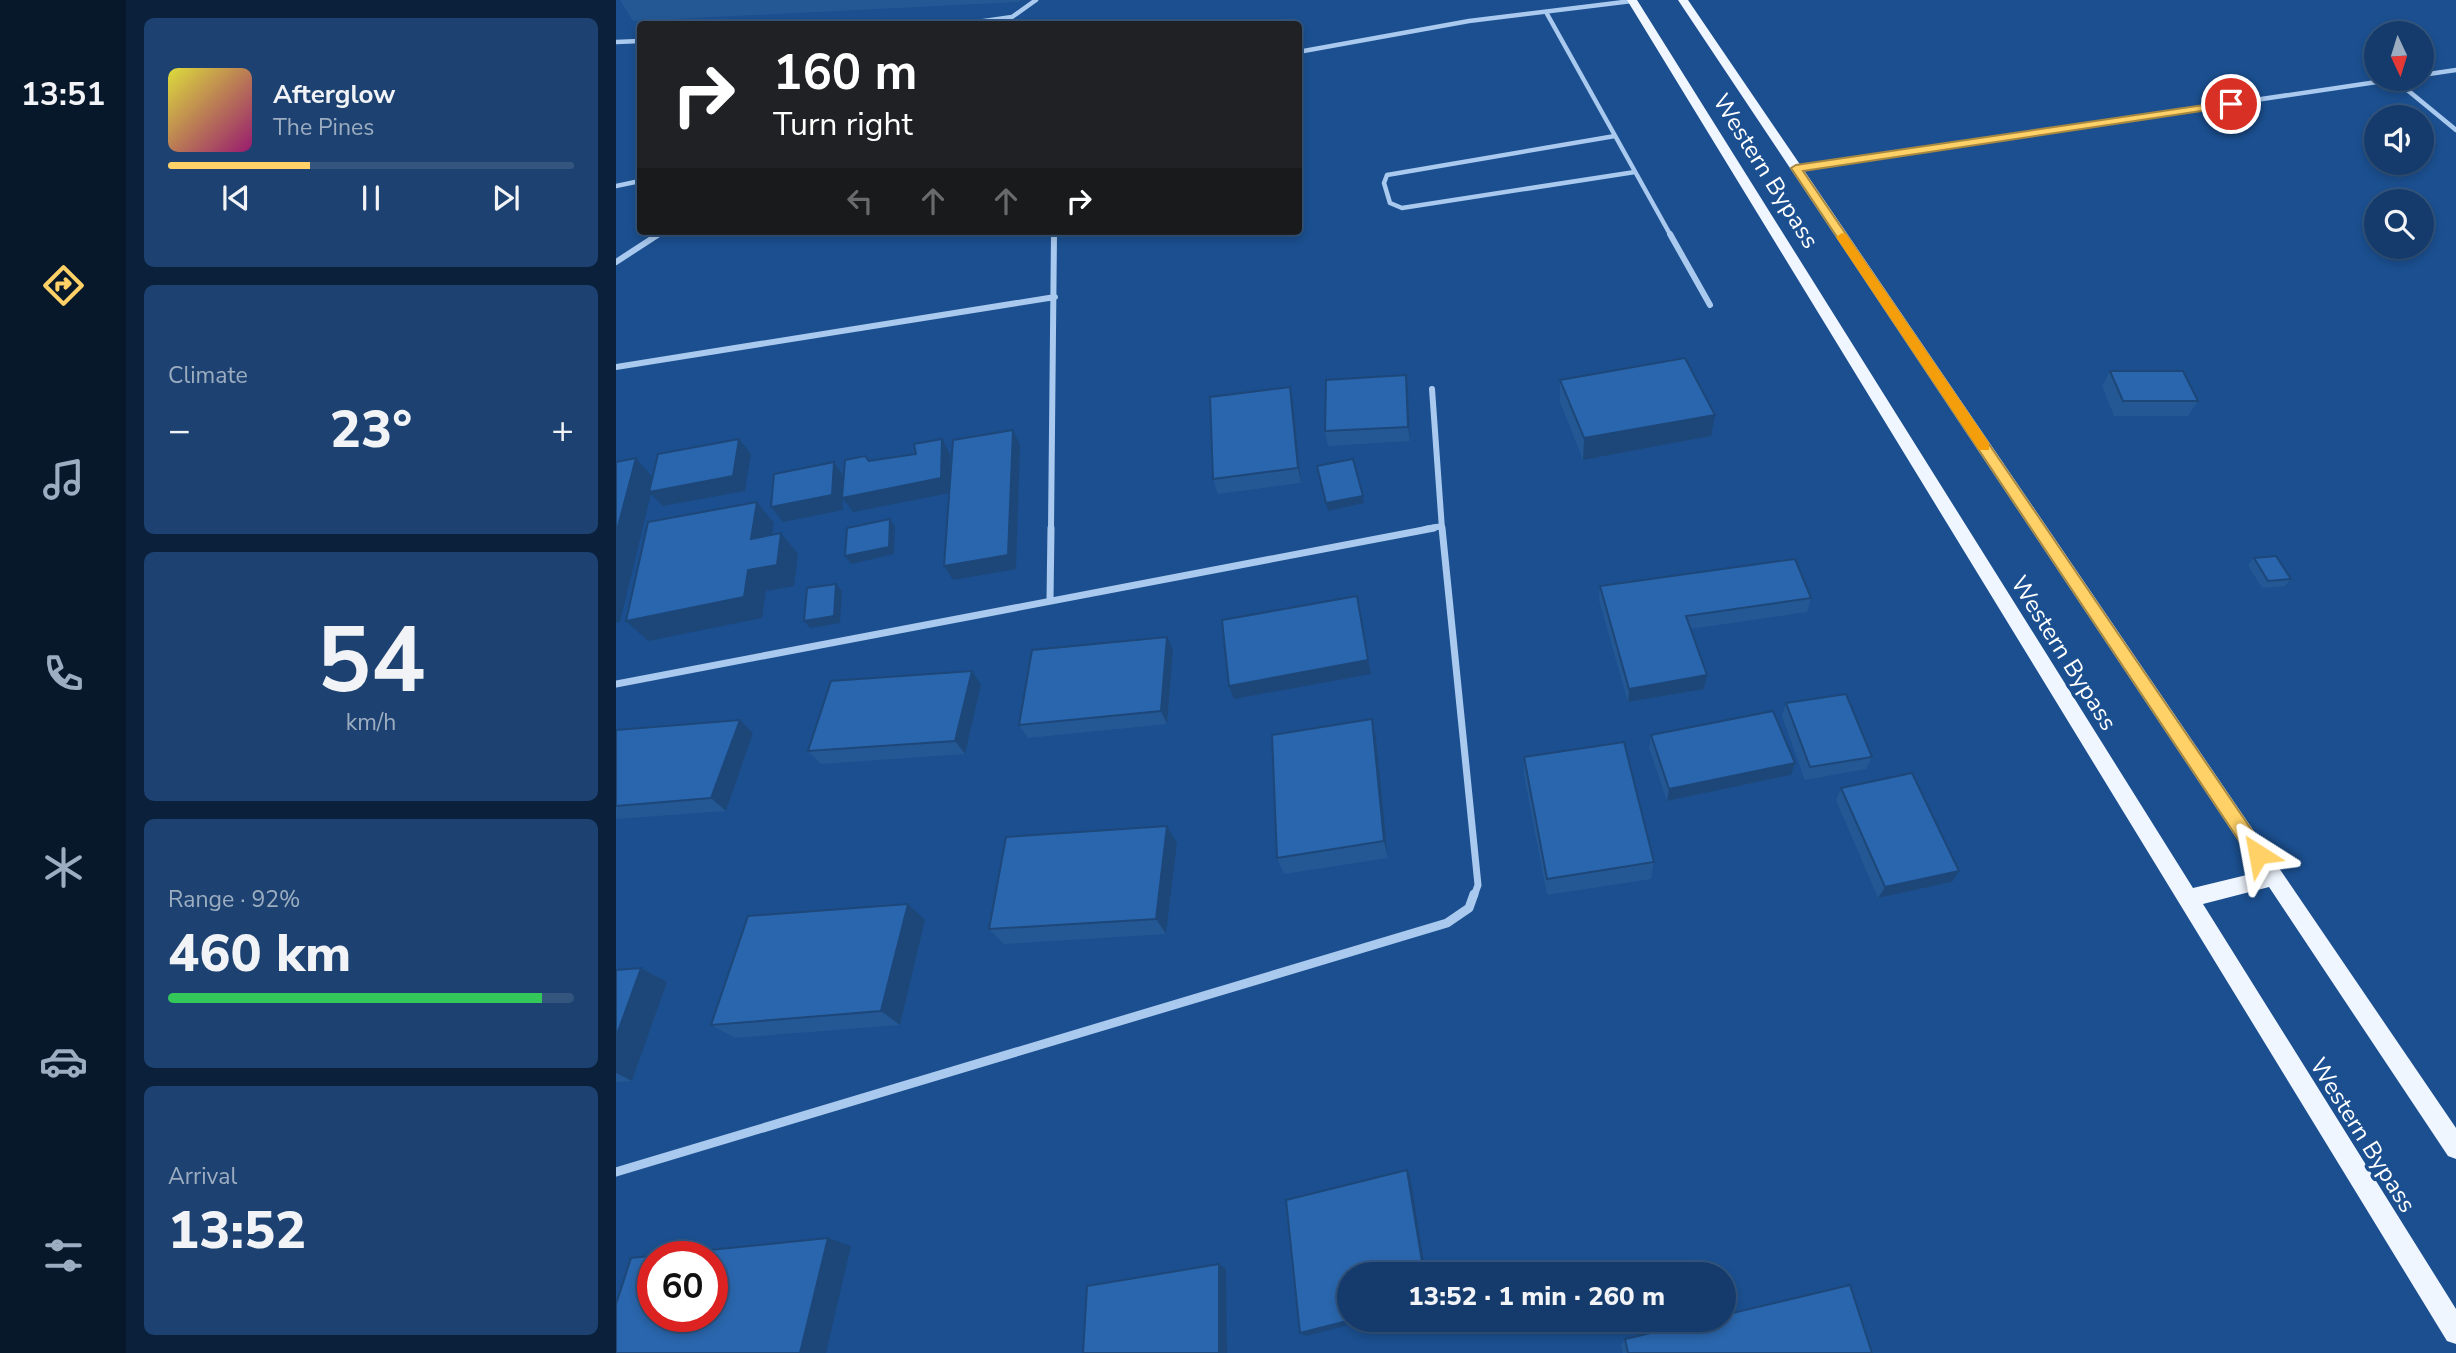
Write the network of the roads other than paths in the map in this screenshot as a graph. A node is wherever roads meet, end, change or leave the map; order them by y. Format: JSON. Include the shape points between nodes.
{"nodes":[{"id":1,"x":1036,"y":0,"type":"edge"},
{"id":2,"x":1683,"y":0,"type":"edge"},
{"id":3,"x":1632,"y":1,"type":"edge"},
{"id":4,"x":1546,"y":12,"type":"junction"},
{"id":5,"x":997,"y":21,"type":"edge"},
{"id":6,"x":637,"y":41,"type":"edge"},
{"id":7,"x":616,"y":43,"type":"edge"},
{"id":8,"x":1302,"y":51,"type":"edge"},
{"id":9,"x":2456,"y":70,"type":"edge"},
{"id":10,"x":2434,"y":73,"type":"edge"},
{"id":11,"x":2364,"y":84,"type":"edge"},
{"id":12,"x":2410,"y":91,"type":"edge"},
{"id":13,"x":2456,"y":130,"type":"edge"},
{"id":14,"x":1615,"y":136,"type":"junction"},
{"id":15,"x":1796,"y":168,"type":"junction"},
{"id":16,"x":1635,"y":172,"type":"junction"},
{"id":17,"x":637,"y":182,"type":"edge"},
{"id":18,"x":616,"y":186,"type":"edge"},
{"id":19,"x":658,"y":235,"type":"edge"},
{"id":20,"x":1054,"y":235,"type":"edge"},
{"id":21,"x":616,"y":262,"type":"edge"},
{"id":22,"x":1055,"y":297,"type":"junction"},
{"id":23,"x":1710,"y":305,"type":"dead end"},
{"id":24,"x":616,"y":367,"type":"edge"},
{"id":25,"x":1432,"y":389,"type":"dead end"},
{"id":26,"x":1442,"y":526,"type":"junction"},
{"id":27,"x":1049,"y":600,"type":"junction"},
{"id":28,"x":616,"y":684,"type":"edge"},
{"id":29,"x":2274,"y":877,"type":"junction"},
{"id":30,"x":2187,"y":898,"type":"junction"},
{"id":31,"x":2456,"y":1148,"type":"edge"},
{"id":32,"x":616,"y":1172,"type":"edge"},
{"id":33,"x":2456,"y":1332,"type":"edge"}],
"edges":[{"from":1,"to":5,"type":"street","via":[[1026,12]]},
{"from":2,"to":15,"type":"main road","name":"Western Bypass"},
{"from":3,"to":4,"type":"street"},
{"from":3,"to":30,"type":"main road","name":"Western Bypass"},
{"from":4,"to":8,"type":"street"},
{"from":4,"to":14,"type":"street"},
{"from":6,"to":7,"type":"street"},
{"from":9,"to":10,"type":"street"},
{"from":11,"to":15,"type":"street"},
{"from":12,"to":13,"type":"street"},
{"from":14,"to":16,"type":"street"},
{"from":14,"to":16,"type":"street","via":[[1387,175],[1384,183],[1390,203],[1402,208]]},
{"from":15,"to":29,"type":"main road","name":"Western Bypass"},
{"from":16,"to":23,"type":"street"},
{"from":17,"to":18,"type":"street"},
{"from":19,"to":21,"type":"street"},
{"from":20,"to":22,"type":"street"},
{"from":22,"to":24,"type":"street"},
{"from":22,"to":27,"type":"street"},
{"from":25,"to":26,"type":"street"},
{"from":26,"to":27,"type":"street"},
{"from":26,"to":32,"type":"street","via":[[1478,885],[1469,908],[1447,923]]},
{"from":27,"to":28,"type":"street"},
{"from":29,"to":30,"type":"main road"},
{"from":29,"to":31,"type":"main road","name":"Western Bypass"},
{"from":30,"to":33,"type":"main road","name":"Western Bypass"}]}
